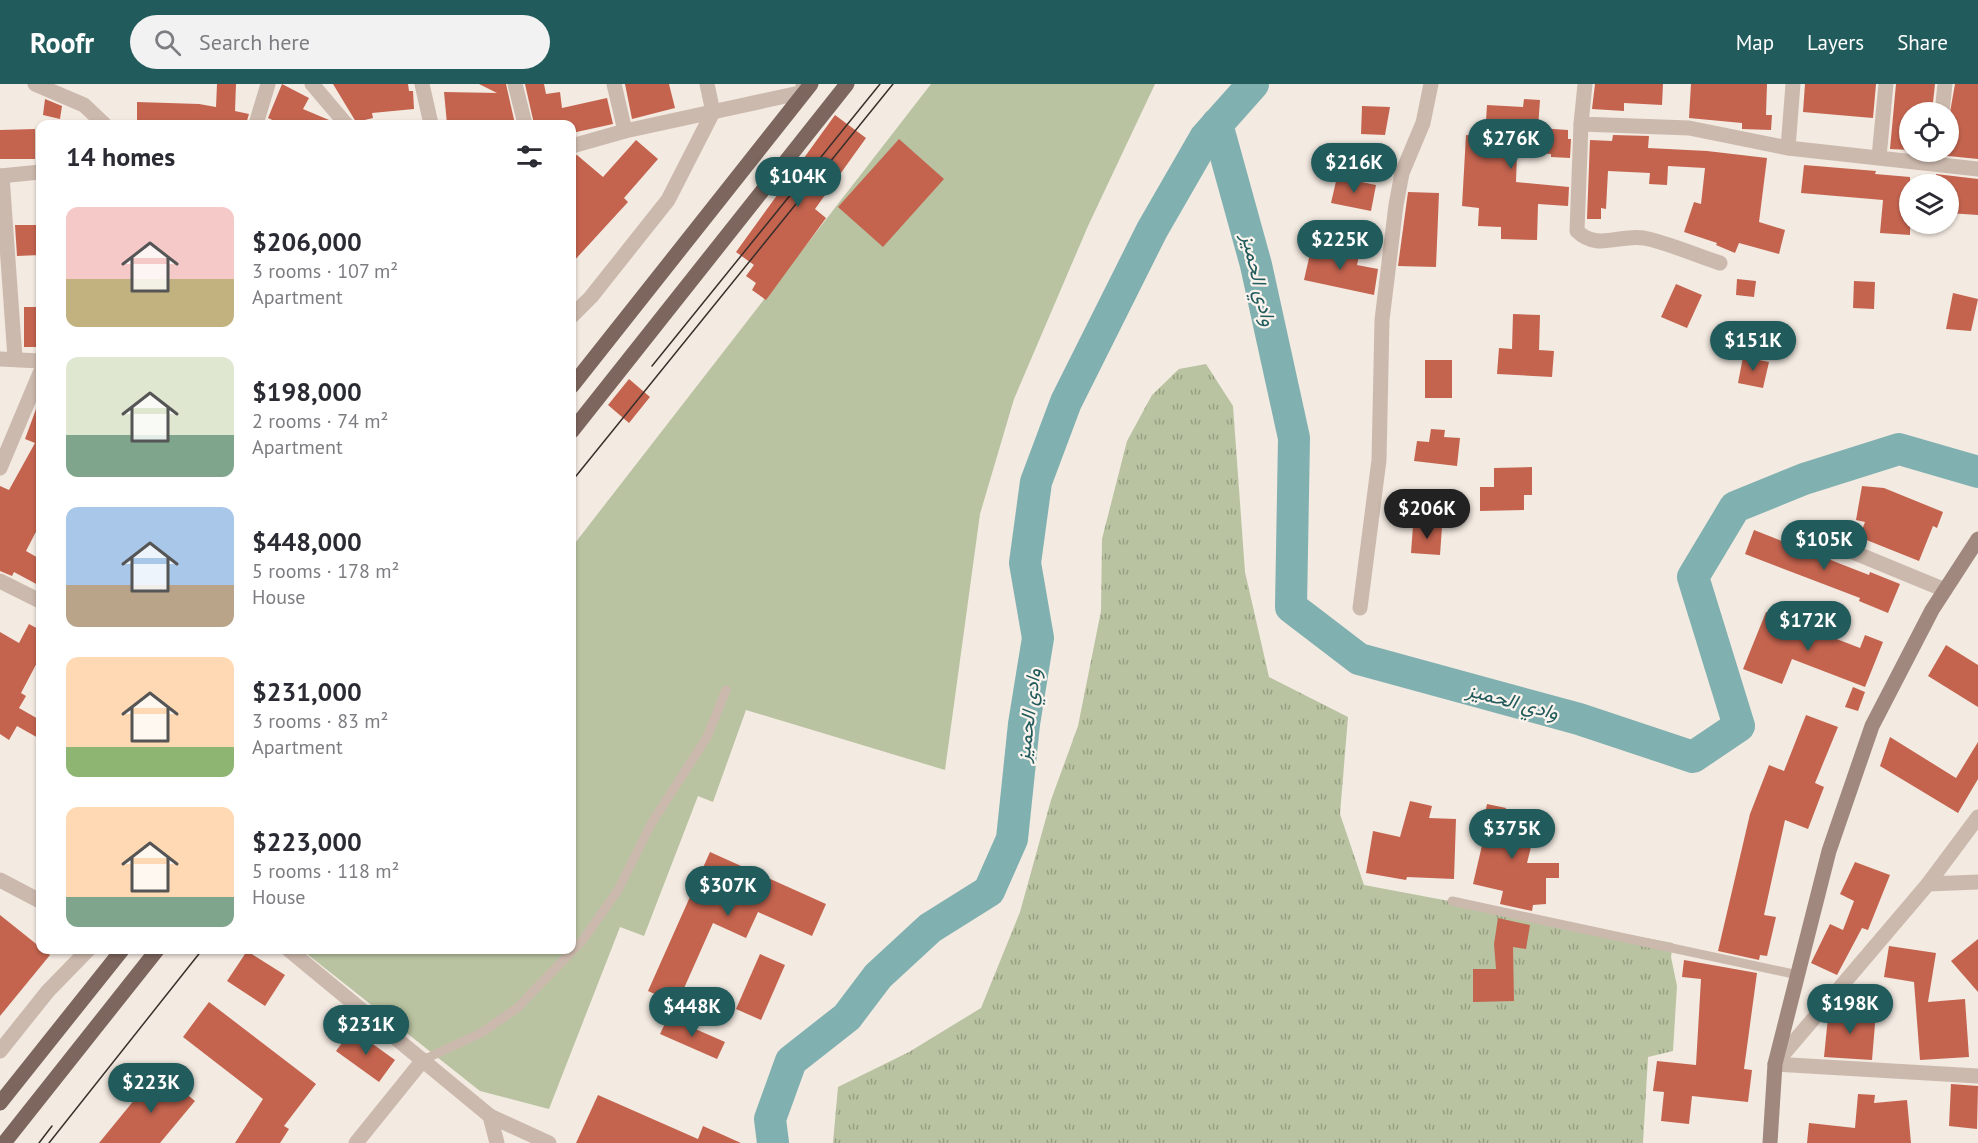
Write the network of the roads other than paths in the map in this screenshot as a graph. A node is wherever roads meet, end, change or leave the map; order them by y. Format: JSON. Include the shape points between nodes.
{"nodes":[{"id":1,"x":35,"y":84,"type":"edge"},
{"id":2,"x":268,"y":84,"type":"edge"},
{"id":3,"x":312,"y":84,"type":"edge"},
{"id":4,"x":422,"y":84,"type":"edge"},
{"id":5,"x":515,"y":84,"type":"edge"},
{"id":6,"x":614,"y":84,"type":"edge"},
{"id":7,"x":706,"y":84,"type":"edge"},
{"id":8,"x":847,"y":84,"type":"edge"},
{"id":9,"x":1431,"y":84,"type":"edge"},
{"id":10,"x":1585,"y":84,"type":"edge"},
{"id":11,"x":1793,"y":84,"type":"edge"},
{"id":12,"x":1886,"y":84,"type":"edge"},
{"id":13,"x":1945,"y":84,"type":"edge"},
{"id":14,"x":806,"y":87,"type":"edge"},
{"id":15,"x":1943,"y":102,"type":"edge"},
{"id":16,"x":713,"y":112,"type":"junction"},
{"id":17,"x":100,"y":120,"type":"edge"},
{"id":18,"x":257,"y":120,"type":"edge"},
{"id":19,"x":343,"y":120,"type":"edge"},
{"id":20,"x":430,"y":120,"type":"edge"},
{"id":21,"x":524,"y":120,"type":"edge"},
{"id":22,"x":1581,"y":124,"type":"junction"},
{"id":23,"x":625,"y":131,"type":"junction"},
{"id":24,"x":576,"y":145,"type":"edge"},
{"id":25,"x":1788,"y":148,"type":"junction"},
{"id":26,"x":1879,"y":157,"type":"junction"},
{"id":27,"x":1899,"y":157,"type":"edge"},
{"id":28,"x":1955,"y":162,"type":"edge"},
{"id":29,"x":1978,"y":169,"type":"edge"},
{"id":30,"x":36,"y":172,"type":"edge"},
{"id":31,"x":1,"y":176,"type":"edge"},
{"id":32,"x":1720,"y":263,"type":"dead end"},
{"id":33,"x":576,"y":311,"type":"edge"},
{"id":34,"x":7,"y":358,"type":"edge"},
{"id":35,"x":36,"y":361,"type":"edge"},
{"id":36,"x":576,"y":381,"type":"edge"},
{"id":37,"x":36,"y":382,"type":"edge"},
{"id":38,"x":576,"y":426,"type":"edge"},
{"id":39,"x":0,"y":468,"type":"edge"},
{"id":40,"x":1797,"y":529,"type":"dead end"},
{"id":41,"x":1978,"y":539,"type":"edge"},
{"id":42,"x":0,"y":581,"type":"edge"},
{"id":43,"x":1945,"y":590,"type":"junction"},
{"id":44,"x":36,"y":599,"type":"edge"},
{"id":45,"x":1360,"y":608,"type":"dead end"},
{"id":46,"x":726,"y":690,"type":"dead end"},
{"id":47,"x":1978,"y":817,"type":"edge"},
{"id":48,"x":0,"y":880,"type":"edge"},
{"id":49,"x":1978,"y":882,"type":"edge"},
{"id":50,"x":1928,"y":884,"type":"junction"},
{"id":51,"x":36,"y":899,"type":"edge"},
{"id":52,"x":1452,"y":901,"type":"dead end"},
{"id":53,"x":576,"y":947,"type":"edge"},
{"id":54,"x":84,"y":954,"type":"edge"},
{"id":55,"x":118,"y":954,"type":"edge"},
{"id":56,"x":153,"y":954,"type":"edge"},
{"id":57,"x":294,"y":954,"type":"edge"},
{"id":58,"x":569,"y":954,"type":"edge"},
{"id":59,"x":108,"y":966,"type":"junction"},
{"id":60,"x":1798,"y":975,"type":"junction"},
{"id":61,"x":130,"y":984,"type":"junction"},
{"id":62,"x":0,"y":1051,"type":"edge"},
{"id":63,"x":423,"y":1060,"type":"junction"},
{"id":64,"x":1776,"y":1064,"type":"junction"},
{"id":65,"x":1978,"y":1076,"type":"edge"},
{"id":66,"x":0,"y":1103,"type":"edge"},
{"id":67,"x":490,"y":1116,"type":"junction"},
{"id":68,"x":4,"y":1143,"type":"edge"},
{"id":69,"x":356,"y":1143,"type":"edge"},
{"id":70,"x":497,"y":1143,"type":"edge"},
{"id":71,"x":549,"y":1143,"type":"edge"},
{"id":72,"x":1770,"y":1143,"type":"edge"}],
"edges":[{"from":1,"to":17,"type":"street","via":[[84,105]]},
{"from":2,"to":18,"type":"street"},
{"from":3,"to":19,"type":"street"},
{"from":4,"to":20,"type":"street"},
{"from":5,"to":21,"type":"street"},
{"from":6,"to":23,"type":"street"},
{"from":7,"to":16,"type":"street"},
{"from":8,"to":38,"type":"main road"},
{"from":9,"to":45,"type":"street","via":[[1423,123],[1402,173],[1396,205],[1382,320],[1379,460]]},
{"from":10,"to":22,"type":"street"},
{"from":11,"to":25,"type":"street"},
{"from":12,"to":26,"type":"street"},
{"from":13,"to":15,"type":"street"},
{"from":14,"to":16,"type":"street"},
{"from":14,"to":36,"type":"main road"},
{"from":16,"to":23,"type":"street"},
{"from":16,"to":33,"type":"street","via":[[668,200]]},
{"from":22,"to":25,"type":"street","via":[[1689,128]]},
{"from":22,"to":32,"type":"street","via":[[1577,231],[1584,238],[1600,242],[1642,238]]},
{"from":23,"to":24,"type":"street"},
{"from":25,"to":26,"type":"street"},
{"from":26,"to":27,"type":"street"},
{"from":28,"to":29,"type":"street"},
{"from":30,"to":31,"type":"street"},
{"from":31,"to":34,"type":"street"},
{"from":34,"to":35,"type":"street"},
{"from":37,"to":39,"type":"street"},
{"from":40,"to":43,"type":"street"},
{"from":41,"to":43,"type":"main road"},
{"from":42,"to":44,"type":"street"},
{"from":43,"to":60,"type":"main road","via":[[1872,726],[1829,851]]},
{"from":46,"to":53,"type":"lane","via":[[707,737],[651,824],[618,890]]},
{"from":47,"to":50,"type":"street"},
{"from":48,"to":51,"type":"street"},
{"from":49,"to":50,"type":"street"},
{"from":50,"to":64,"type":"street"},
{"from":52,"to":60,"type":"lane"},
{"from":54,"to":62,"type":"street"},
{"from":55,"to":59,"type":"main road"},
{"from":56,"to":61,"type":"main road"},
{"from":57,"to":63,"type":"street"},
{"from":58,"to":63,"type":"lane","via":[[517,1008],[481,1033]]},
{"from":59,"to":61,"type":"main road"},
{"from":59,"to":66,"type":"main road"},
{"from":60,"to":64,"type":"main road"},
{"from":61,"to":68,"type":"main road"},
{"from":63,"to":67,"type":"street"},
{"from":63,"to":69,"type":"street"},
{"from":64,"to":65,"type":"street"},
{"from":64,"to":72,"type":"main road"},
{"from":67,"to":70,"type":"street"},
{"from":67,"to":71,"type":"street"}]}
